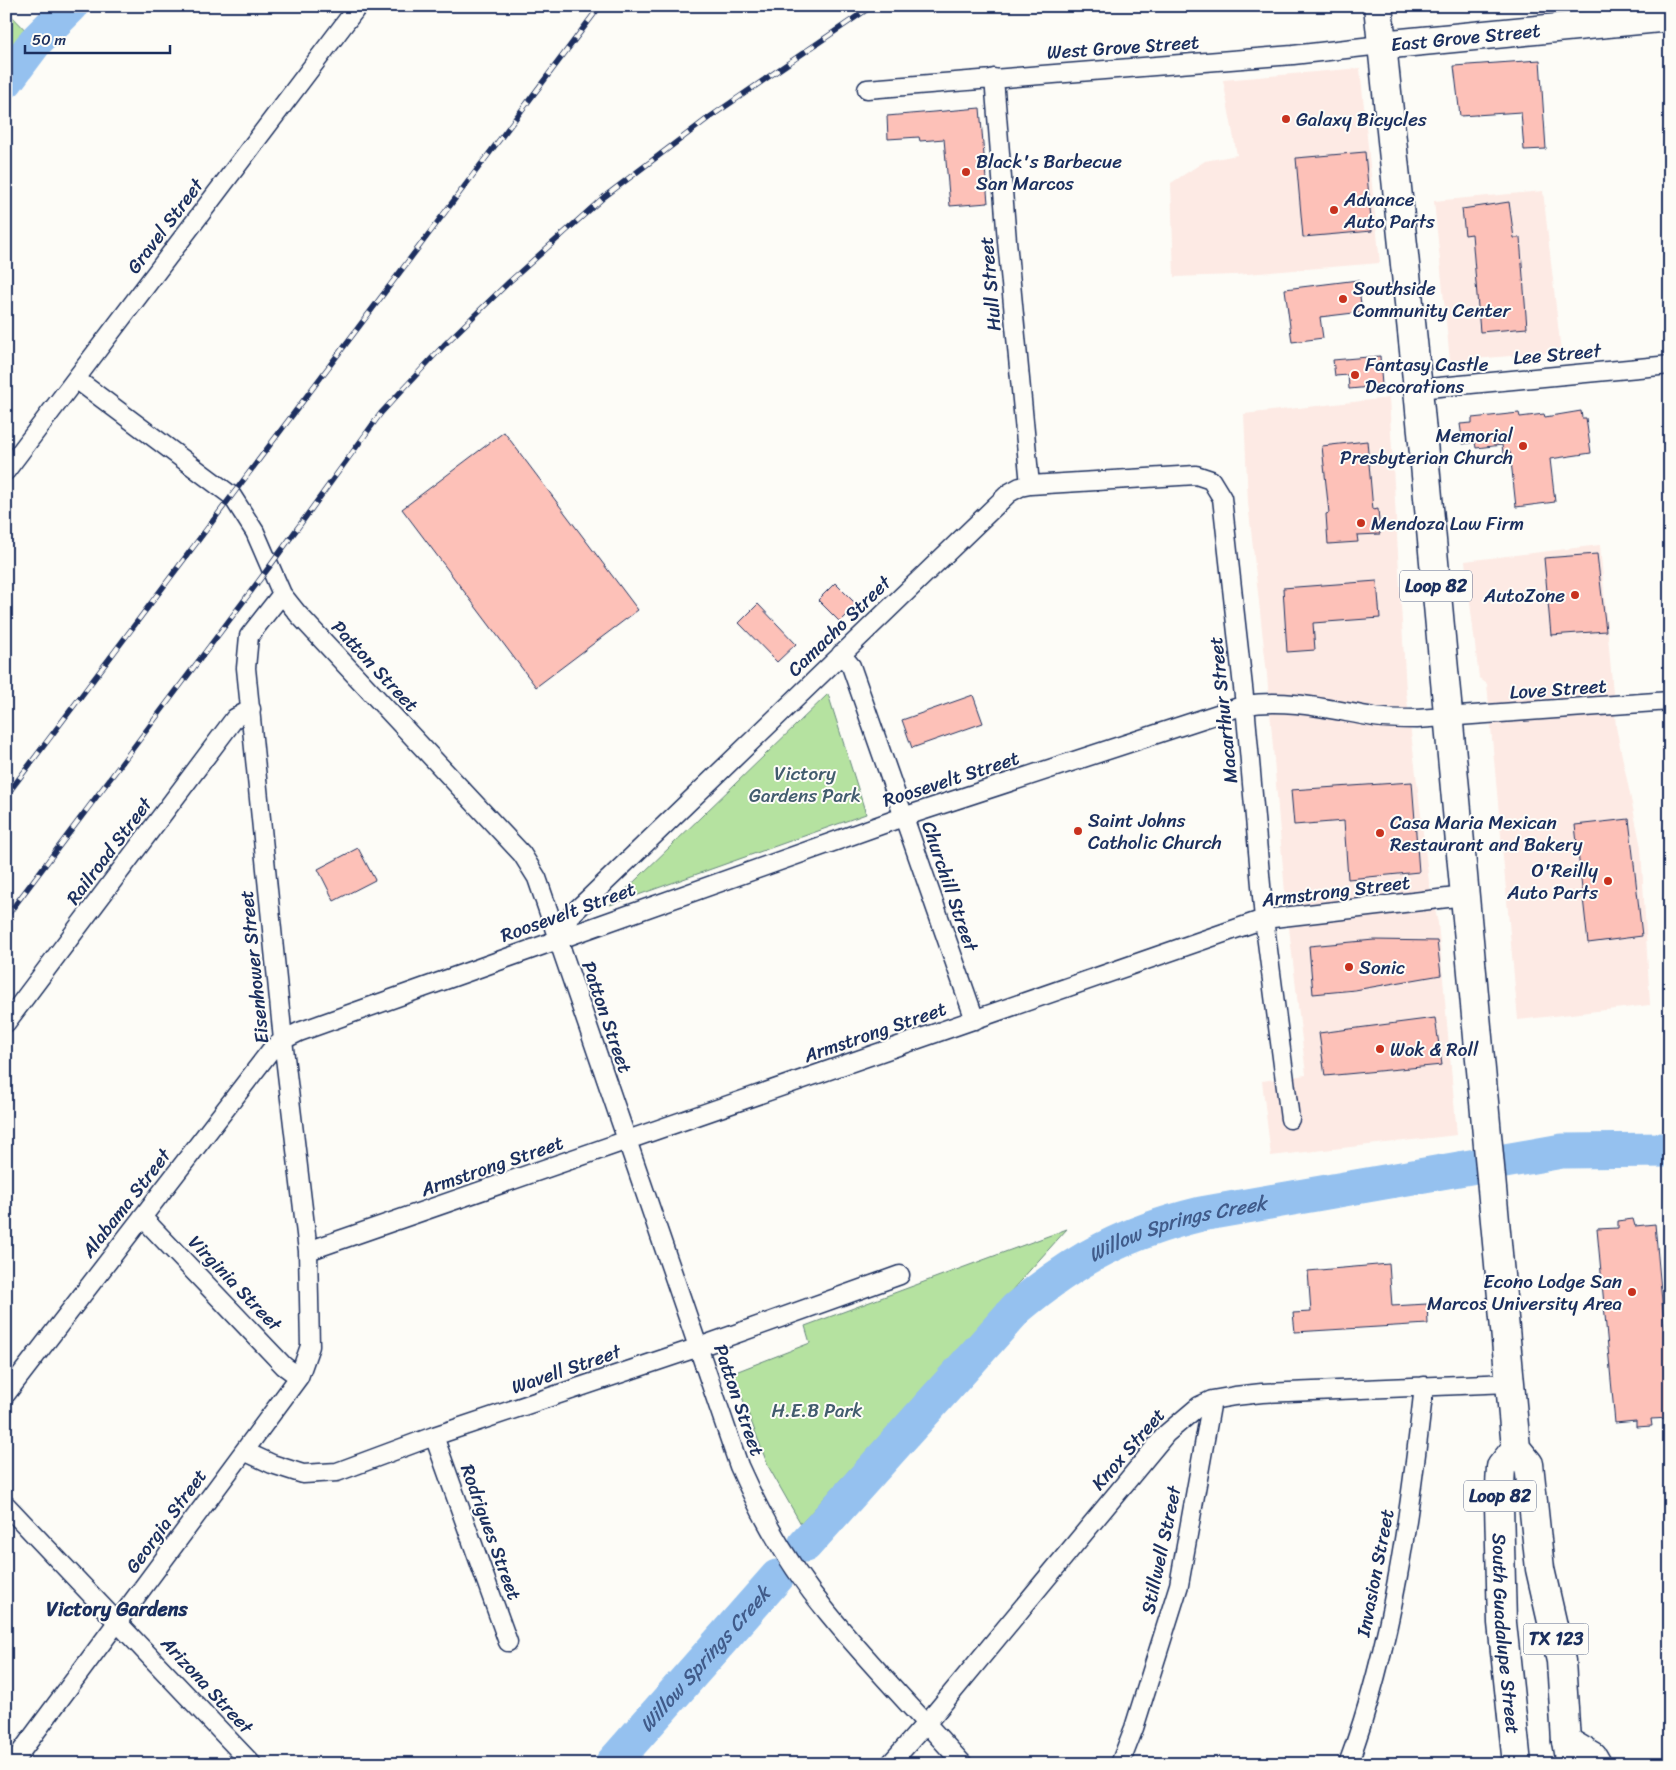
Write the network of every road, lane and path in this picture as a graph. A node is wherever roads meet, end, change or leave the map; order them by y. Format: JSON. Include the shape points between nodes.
{"nodes":[{"id":1,"x":358,"y":6,"type":"edge"},
{"id":2,"x":1378,"y":6,"type":"edge"},
{"id":3,"x":1670,"y":18,"type":"edge"},
{"id":4,"x":1381,"y":45,"type":"junction"},
{"id":5,"x":994,"y":78,"type":"junction"},
{"id":6,"x":867,"y":89,"type":"dead end"},
{"id":7,"x":1670,"y":365,"type":"edge"},
{"id":8,"x":76,"y":378,"type":"junction"},
{"id":9,"x":1418,"y":389,"type":"junction"},
{"id":10,"x":6,"y":471,"type":"edge"},
{"id":11,"x":1211,"y":480,"type":"joint"},
{"id":12,"x":1030,"y":485,"type":"junction"},
{"id":13,"x":282,"y":594,"type":"junction"},
{"id":14,"x":841,"y":654,"type":"junction"},
{"id":15,"x":1670,"y":701,"type":"edge"},
{"id":16,"x":1245,"y":705,"type":"junction"},
{"id":17,"x":251,"y":709,"type":"junction"},
{"id":18,"x":1448,"y":717,"type":"junction"},
{"id":19,"x":903,"y":817,"type":"junction"},
{"id":20,"x":1465,"y":896,"type":"junction"},
{"id":21,"x":1264,"y":919,"type":"junction"},
{"id":22,"x":558,"y":938,"type":"junction"},
{"id":23,"x":975,"y":1020,"type":"junction"},
{"id":24,"x":6,"y":1023,"type":"edge"},
{"id":25,"x":283,"y":1040,"type":"junction"},
{"id":26,"x":1290,"y":1119,"type":"dead end"},
{"id":27,"x":627,"y":1141,"type":"junction"},
{"id":28,"x":142,"y":1217,"type":"junction"},
{"id":29,"x":308,"y":1251,"type":"junction"},
{"id":30,"x":900,"y":1275,"type":"dead end"},
{"id":31,"x":310,"y":1346,"type":"joint"},
{"id":32,"x":699,"y":1347,"type":"junction"},
{"id":33,"x":299,"y":1377,"type":"junction"},
{"id":34,"x":1510,"y":1383,"type":"junction"},
{"id":35,"x":1424,"y":1386,"type":"junction"},
{"id":36,"x":6,"y":1394,"type":"edge"},
{"id":37,"x":1212,"y":1400,"type":"junction"},
{"id":38,"x":434,"y":1436,"type":"junction"},
{"id":39,"x":1516,"y":1448,"type":"junction"},
{"id":40,"x":244,"y":1451,"type":"junction"},
{"id":41,"x":6,"y":1505,"type":"edge"},
{"id":42,"x":118,"y":1621,"type":"junction"},
{"id":43,"x":508,"y":1642,"type":"dead end"},
{"id":44,"x":926,"y":1723,"type":"junction"},
{"id":45,"x":1568,"y":1752,"type":"edge"},
{"id":46,"x":1515,"y":1760,"type":"edge"},
{"id":47,"x":12,"y":1764,"type":"edge"},
{"id":48,"x":252,"y":1764,"type":"edge"},
{"id":49,"x":890,"y":1764,"type":"edge"},
{"id":50,"x":963,"y":1764,"type":"edge"},
{"id":51,"x":1120,"y":1764,"type":"edge"},
{"id":52,"x":1348,"y":1764,"type":"edge"},
{"id":53,"x":1597,"y":1764,"type":"edge"}],
"edges":[{"from":1,"to":8,"type":"street","name":"Gravel Street"},
{"from":2,"to":4,"type":"main road","name":"South Guadalupe Street","number":"Loop 82"},
{"from":3,"to":4,"type":"main road","name":"East Grove Street"},
{"from":4,"to":5,"type":"street","name":"West Grove Street"},
{"from":4,"to":9,"type":"main road","name":"South Guadalupe Street","number":"Loop 82"},
{"from":5,"to":6,"type":"street","name":"West Grove Street"},
{"from":5,"to":12,"type":"street","name":"Hull Street"},
{"from":7,"to":9,"type":"street","name":"Lee Street"},
{"from":8,"to":10,"type":"street","name":"Gravel Street"},
{"from":8,"to":13,"type":"street","name":"Patton Street","via":[[232,496],[255,532]]},
{"from":9,"to":18,"type":"main road","name":"South Guadalupe Street","number":"Loop 82"},
{"from":11,"to":12,"type":"street","name":"Camacho Street","via":[[1196,475],[1180,475]]},
{"from":11,"to":16,"type":"street","name":"Macarthur Street","via":[[1222,498]]},
{"from":12,"to":14,"type":"street","name":"Camacho Street","via":[[1020,486],[1009,493]]},
{"from":13,"to":17,"type":"street","name":"Eisenhower Street","via":[[249,636],[246,668]]},
{"from":13,"to":22,"type":"street","name":"Patton Street","via":[[522,854],[536,878]]},
{"from":14,"to":19,"type":"street","name":"Churchill Street","via":[[851,666]]},
{"from":14,"to":22,"type":"street","name":"Camacho Street","via":[[573,913]]},
{"from":15,"to":18,"type":"street","name":"Love Street"},
{"from":16,"to":18,"type":"street","name":"Roosevelt Street","via":[[1294,702],[1376,718]]},
{"from":16,"to":19,"type":"street","name":"Roosevelt Street"},
{"from":16,"to":21,"type":"street","name":"Macarthur Street"},
{"from":17,"to":24,"type":"street","name":"Railroad Street","via":[[235,718]]},
{"from":17,"to":25,"type":"street","name":"Eisenhower Street"},
{"from":18,"to":20,"type":"main road","name":"South Guadalupe Street","number":"Loop 82"},
{"from":19,"to":22,"type":"street","name":"Roosevelt Street"},
{"from":19,"to":23,"type":"street","name":"Churchill Street"},
{"from":20,"to":21,"type":"street","name":"Armstrong Street"},
{"from":20,"to":34,"type":"main road","name":"South Guadalupe Street","number":"Loop 82"},
{"from":21,"to":23,"type":"street","name":"Armstrong Street"},
{"from":21,"to":26,"type":"street","name":"Macarthur Street"},
{"from":22,"to":25,"type":"street","name":"Roosevelt Street"},
{"from":22,"to":27,"type":"street","name":"Patton Street"},
{"from":23,"to":27,"type":"street","name":"Armstrong Street"},
{"from":25,"to":28,"type":"street","name":"Alabama Street","via":[[271,1050]]},
{"from":25,"to":29,"type":"street","name":"Eisenhower Street"},
{"from":27,"to":29,"type":"street","name":"Armstrong Street"},
{"from":27,"to":32,"type":"street","name":"Patton Street"},
{"from":28,"to":33,"type":"street","name":"Virginia Street","via":[[284,1366]]},
{"from":28,"to":36,"type":"street","name":"Alabama Street"},
{"from":29,"to":31,"type":"street","name":"Eisenhower Street"},
{"from":30,"to":32,"type":"street","name":"Wavell Street"},
{"from":31,"to":33,"type":"street","name":"Georgia Street"},
{"from":32,"to":38,"type":"street","name":"Wavell Street"},
{"from":32,"to":44,"type":"street","name":"Patton Street","via":[[739,1466],[784,1551],[827,1612]]},
{"from":33,"to":40,"type":"street","name":"Georgia Street"},
{"from":34,"to":35,"type":"street","name":"Knox Street"},
{"from":34,"to":39,"type":"main road","name":"South Guadalupe Street","number":"Loop 82"},
{"from":35,"to":37,"type":"street","name":"Knox Street","via":[[1262,1392]]},
{"from":35,"to":52,"type":"street","name":"Invasion Street","via":[[1414,1481],[1401,1560],[1382,1646]]},
{"from":37,"to":44,"type":"street","name":"Knox Street","via":[[1189,1413],[1166,1434]]},
{"from":37,"to":51,"type":"street","name":"Stillwell Street","via":[[1179,1585]]},
{"from":38,"to":40,"type":"street","name":"Wavell Street","via":[[321,1475],[303,1474]]},
{"from":38,"to":43,"type":"street","name":"Rodrigues Street"},
{"from":39,"to":45,"type":"main road","name":"South Guadalupe Street","number":"TX 123","via":[[1529,1464],[1540,1569],[1561,1661]]},
{"from":39,"to":46,"type":"main road","name":"South Guadalupe Street","number":"Loop 82","via":[[1500,1467],[1499,1505],[1502,1623]]},
{"from":40,"to":42,"type":"street","name":"Georgia Street"},
{"from":41,"to":42,"type":"street","name":"Arizona Street"},
{"from":42,"to":47,"type":"street","name":"Georgia Street"},
{"from":42,"to":48,"type":"street","name":"Arizona Street"},
{"from":44,"to":49,"type":"street","name":"Knox Street"},
{"from":44,"to":50,"type":"street","name":"Patton Street"},
{"from":45,"to":53,"type":"main road","via":[[1592,1757]]}]}
